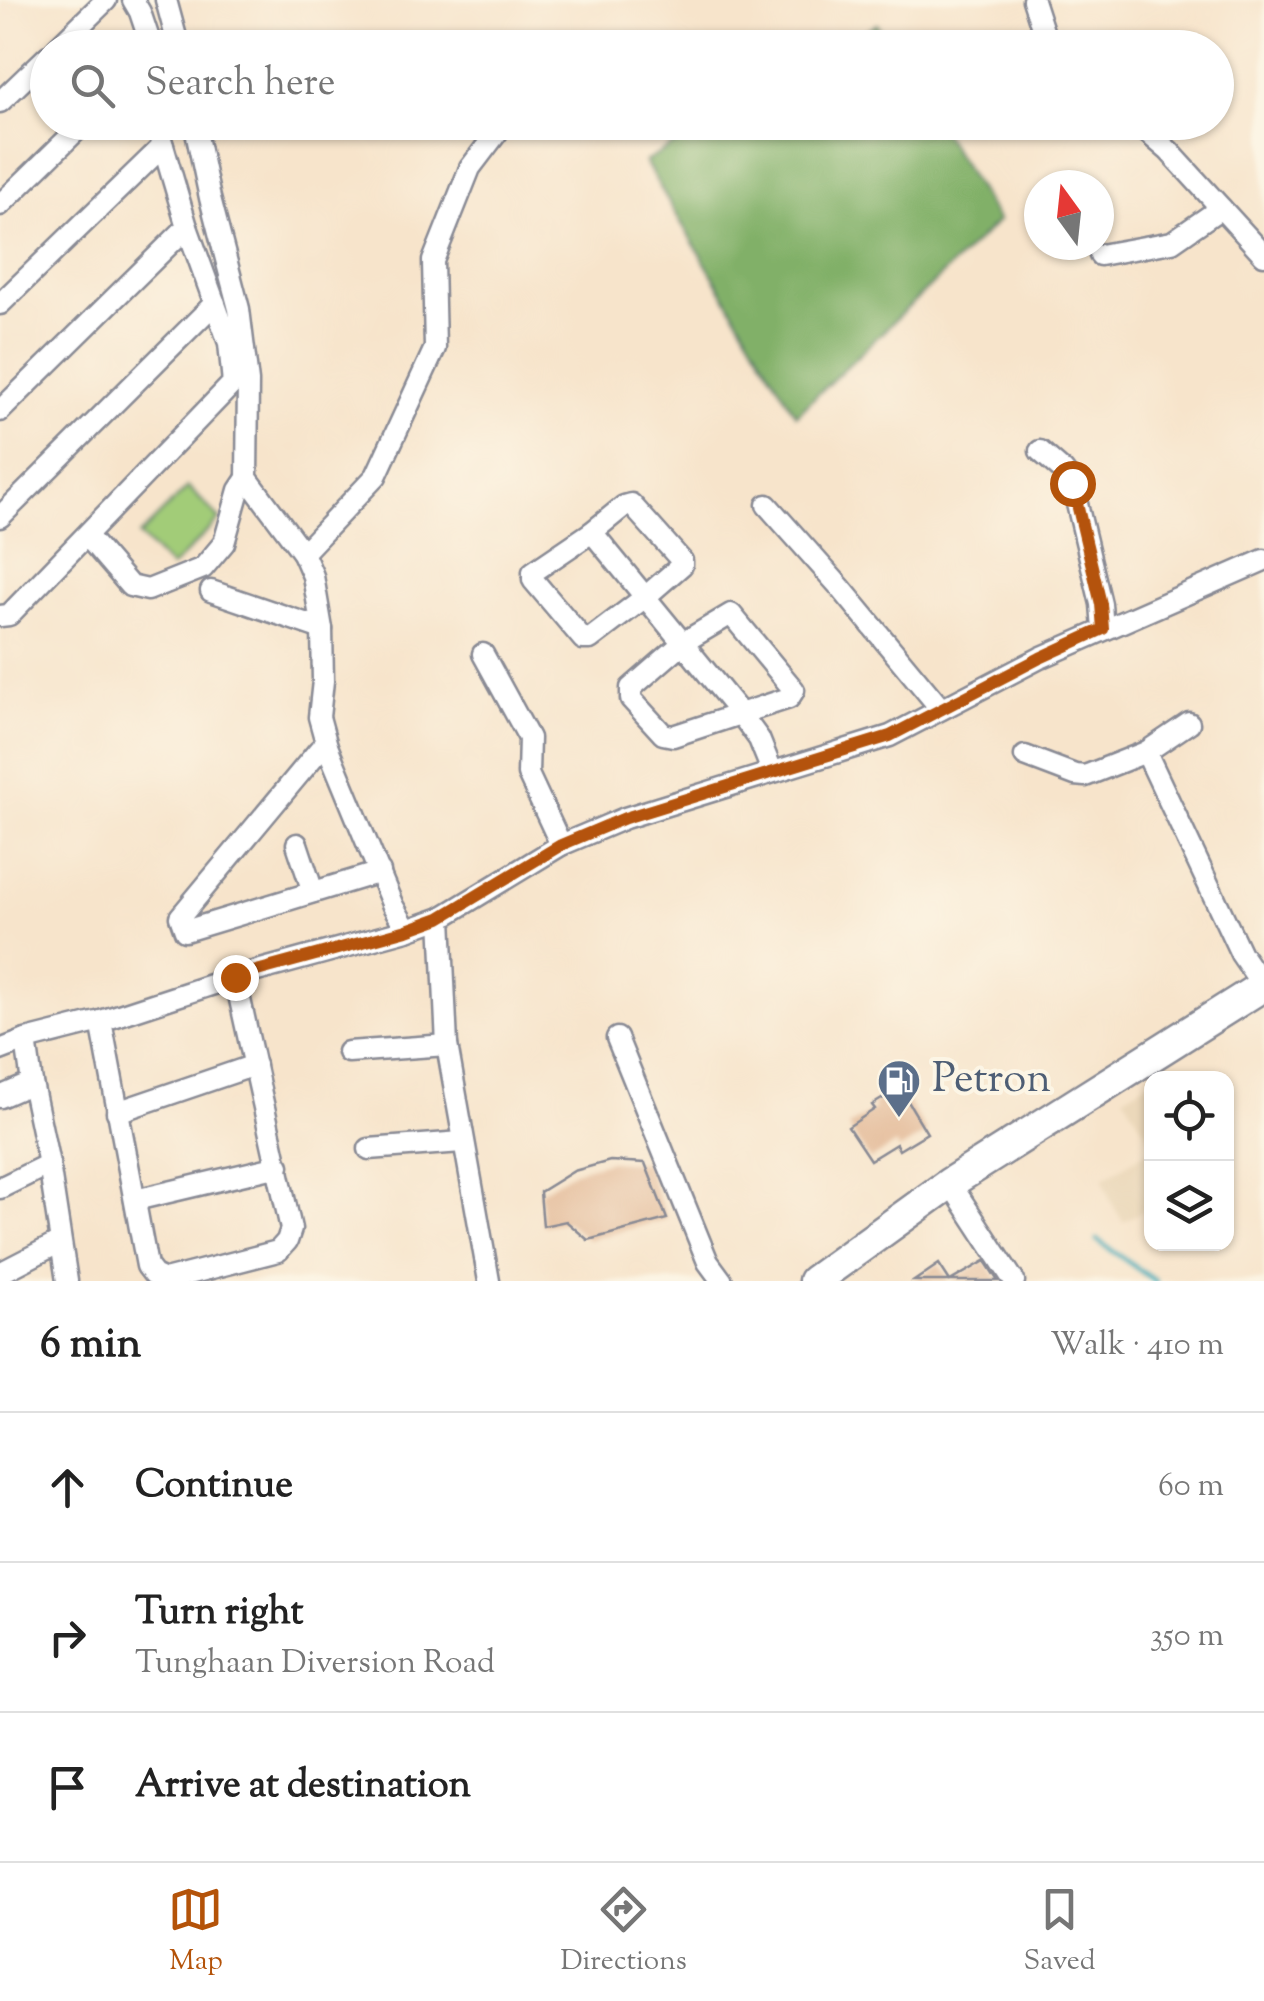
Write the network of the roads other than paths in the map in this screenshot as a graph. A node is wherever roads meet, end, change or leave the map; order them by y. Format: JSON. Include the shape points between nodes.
{"nodes":[{"id":1,"x":106,"y":0,"type":"edge"},
{"id":2,"x":133,"y":0,"type":"edge"},
{"id":3,"x":166,"y":0,"type":"edge"},
{"id":4,"x":1033,"y":0,"type":"edge"},
{"id":5,"x":75,"y":30,"type":"edge"},
{"id":6,"x":146,"y":30,"type":"edge"},
{"id":7,"x":175,"y":30,"type":"edge"},
{"id":8,"x":1043,"y":30,"type":"edge"},
{"id":9,"x":30,"y":73,"type":"edge"},
{"id":10,"x":0,"y":102,"type":"edge"},
{"id":11,"x":66,"y":140,"type":"edge"},
{"id":12,"x":161,"y":140,"type":"edge"},
{"id":13,"x":198,"y":140,"type":"edge"},
{"id":14,"x":491,"y":140,"type":"edge"},
{"id":15,"x":1157,"y":140,"type":"edge"},
{"id":16,"x":163,"y":146,"type":"junction"},
{"id":17,"x":0,"y":204,"type":"edge"},
{"id":18,"x":1221,"y":208,"type":"junction"},
{"id":19,"x":187,"y":226,"type":"junction"},
{"id":20,"x":1114,"y":252,"type":"edge"},
{"id":21,"x":1264,"y":255,"type":"edge"},
{"id":22,"x":215,"y":303,"type":"junction"},
{"id":23,"x":0,"y":304,"type":"edge"},
{"id":24,"x":0,"y":411,"type":"edge"},
{"id":25,"x":1040,"y":450,"type":"dead end"},
{"id":26,"x":247,"y":478,"type":"junction"},
{"id":27,"x":767,"y":505,"type":"dead end"},
{"id":28,"x":0,"y":518,"type":"edge"},
{"id":29,"x":592,"y":532,"type":"junction"},
{"id":30,"x":88,"y":536,"type":"junction"},
{"id":31,"x":303,"y":553,"type":"junction"},
{"id":32,"x":1264,"y":560,"type":"edge"},
{"id":33,"x":211,"y":591,"type":"dead end"},
{"id":34,"x":644,"y":598,"type":"junction"},
{"id":35,"x":0,"y":616,"type":"edge"},
{"id":36,"x":322,"y":629,"type":"junction"},
{"id":37,"x":1103,"y":629,"type":"junction"},
{"id":38,"x":684,"y":642,"type":"junction"},
{"id":39,"x":483,"y":654,"type":"dead end"},
{"id":40,"x":941,"y":709,"type":"junction"},
{"id":41,"x":740,"y":713,"type":"junction"},
{"id":42,"x":1189,"y":723,"type":"dead end"},
{"id":43,"x":327,"y":746,"type":"junction"},
{"id":44,"x":1146,"y":752,"type":"junction"},
{"id":45,"x":1025,"y":756,"type":"dead end"},
{"id":46,"x":772,"y":772,"type":"junction"},
{"id":47,"x":297,"y":844,"type":"dead end"},
{"id":48,"x":561,"y":845,"type":"junction"},
{"id":49,"x":380,"y":872,"type":"junction"},
{"id":50,"x":313,"y":892,"type":"junction"},
{"id":51,"x":440,"y":918,"type":"junction"},
{"id":52,"x":407,"y":930,"type":"junction"},
{"id":53,"x":235,"y":977,"type":"junction"},
{"id":54,"x":1263,"y":985,"type":"edge"},
{"id":55,"x":101,"y":1021,"type":"junction"},
{"id":56,"x":617,"y":1038,"type":"dead end"},
{"id":57,"x":26,"y":1040,"type":"junction"},
{"id":58,"x":447,"y":1045,"type":"junction"},
{"id":59,"x":0,"y":1050,"type":"edge"},
{"id":60,"x":348,"y":1052,"type":"dead end"},
{"id":61,"x":255,"y":1065,"type":"junction"},
{"id":62,"x":32,"y":1083,"type":"junction"},
{"id":63,"x":0,"y":1097,"type":"edge"},
{"id":64,"x":118,"y":1112,"type":"junction"},
{"id":65,"x":462,"y":1142,"type":"junction"},
{"id":66,"x":369,"y":1150,"type":"dead end"},
{"id":67,"x":49,"y":1164,"type":"junction"},
{"id":68,"x":279,"y":1166,"type":"junction"},
{"id":69,"x":950,"y":1183,"type":"junction"},
{"id":70,"x":0,"y":1188,"type":"edge"},
{"id":71,"x":135,"y":1200,"type":"junction"},
{"id":72,"x":60,"y":1242,"type":"junction"},
{"id":73,"x":0,"y":1273,"type":"edge"},
{"id":74,"x":67,"y":1281,"type":"edge"},
{"id":75,"x":489,"y":1281,"type":"edge"},
{"id":76,"x":722,"y":1281,"type":"edge"},
{"id":77,"x":814,"y":1281,"type":"edge"},
{"id":78,"x":1014,"y":1281,"type":"edge"}],
"edges":[{"from":1,"to":5,"type":"street"},
{"from":2,"to":6,"type":"street"},
{"from":3,"to":7,"type":"street"},
{"from":4,"to":8,"type":"street"},
{"from":9,"to":10,"type":"street"},
{"from":11,"to":17,"type":"street"},
{"from":12,"to":16,"type":"street"},
{"from":13,"to":26,"type":"street","via":[[240,309]]},
{"from":14,"to":31,"type":"street","via":[[470,168],[433,261],[434,348],[376,476]]},
{"from":15,"to":18,"type":"street"},
{"from":16,"to":19,"type":"street"},
{"from":16,"to":23,"type":"street"},
{"from":18,"to":20,"type":"street","via":[[1172,242]]},
{"from":18,"to":21,"type":"street"},
{"from":19,"to":22,"type":"street"},
{"from":19,"to":24,"type":"street"},
{"from":22,"to":28,"type":"street"},
{"from":22,"to":30,"type":"street","via":[[233,383]]},
{"from":25,"to":37,"type":"street","via":[[1072,483]]},
{"from":26,"to":30,"type":"street","via":[[224,544],[203,568],[148,590],[130,586]]},
{"from":26,"to":31,"type":"street"},
{"from":27,"to":40,"type":"street"},
{"from":29,"to":34,"type":"street"},
{"from":29,"to":34,"type":"street","via":[[631,504],[682,561]]},
{"from":29,"to":34,"type":"street","via":[[533,572],[533,580],[583,640]]},
{"from":30,"to":35,"type":"street","via":[[10,615]]},
{"from":31,"to":36,"type":"street"},
{"from":32,"to":37,"type":"street"},
{"from":33,"to":36,"type":"street"},
{"from":34,"to":38,"type":"street"},
{"from":36,"to":43,"type":"street","via":[[320,718]]},
{"from":37,"to":40,"type":"street"},
{"from":38,"to":41,"type":"street"},
{"from":38,"to":41,"type":"street","via":[[631,688],[631,699],[669,736]]},
{"from":38,"to":41,"type":"street","via":[[730,614],[794,690],[789,698]]},
{"from":39,"to":48,"type":"street","via":[[529,738],[528,774]]},
{"from":40,"to":46,"type":"street","via":[[890,736]]},
{"from":41,"to":46,"type":"street"},
{"from":42,"to":44,"type":"street"},
{"from":43,"to":49,"type":"street"},
{"from":43,"to":50,"type":"street","via":[[180,917],[184,931]]},
{"from":44,"to":45,"type":"street","via":[[1080,776]]},
{"from":44,"to":54,"type":"street","via":[[1241,954]]},
{"from":46,"to":48,"type":"street"},
{"from":47,"to":50,"type":"street"},
{"from":48,"to":51,"type":"street"},
{"from":49,"to":50,"type":"street"},
{"from":49,"to":52,"type":"street"},
{"from":51,"to":52,"type":"street"},
{"from":51,"to":58,"type":"street"},
{"from":52,"to":53,"type":"street"},
{"from":53,"to":55,"type":"street"},
{"from":53,"to":61,"type":"street"},
{"from":54,"to":69,"type":"highway"},
{"from":55,"to":57,"type":"street"},
{"from":55,"to":64,"type":"street"},
{"from":56,"to":76,"type":"street","via":[[708,1262]]},
{"from":57,"to":59,"type":"street"},
{"from":57,"to":62,"type":"street"},
{"from":58,"to":60,"type":"street"},
{"from":58,"to":65,"type":"street"},
{"from":61,"to":64,"type":"street"},
{"from":61,"to":68,"type":"street"},
{"from":62,"to":63,"type":"street"},
{"from":62,"to":67,"type":"street"},
{"from":64,"to":71,"type":"street"},
{"from":65,"to":66,"type":"street"},
{"from":65,"to":75,"type":"street"},
{"from":67,"to":70,"type":"street"},
{"from":67,"to":72,"type":"street"},
{"from":68,"to":71,"type":"street"},
{"from":68,"to":71,"type":"street","via":[[291,1229],[278,1250],[164,1280],[147,1266]]},
{"from":69,"to":77,"type":"highway"},
{"from":69,"to":78,"type":"street"},
{"from":72,"to":73,"type":"street"},
{"from":72,"to":74,"type":"street"}]}
